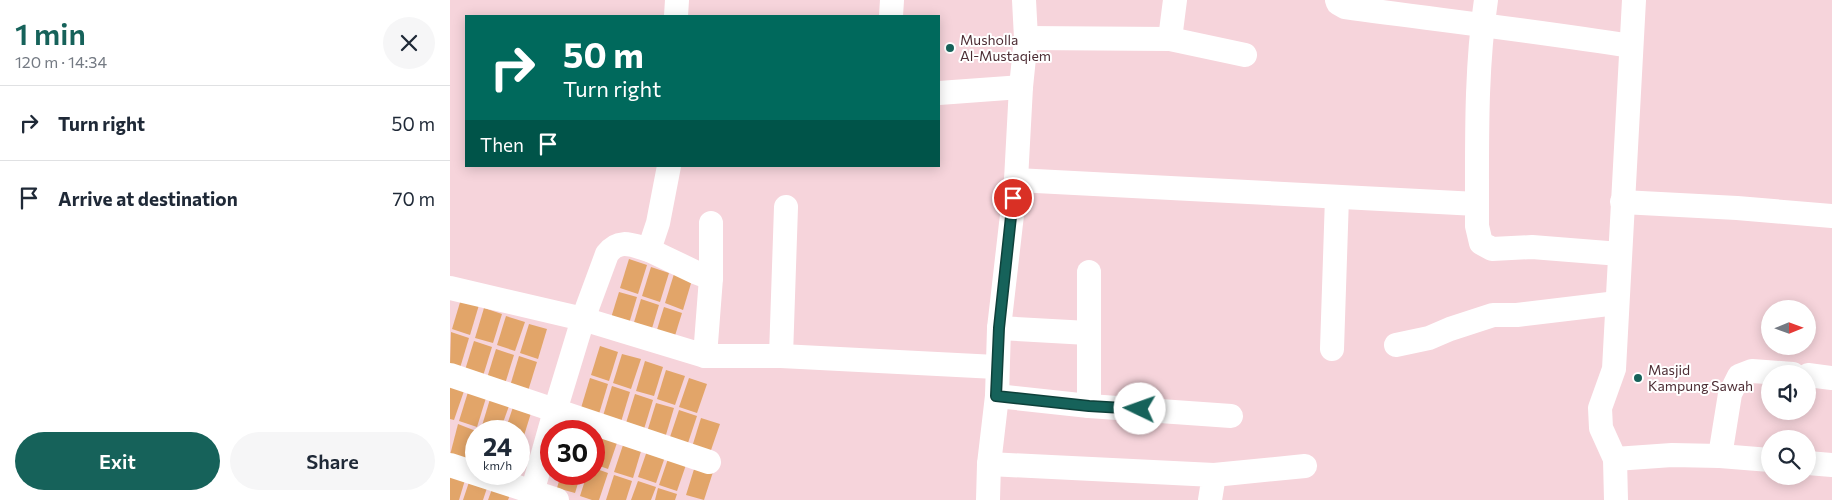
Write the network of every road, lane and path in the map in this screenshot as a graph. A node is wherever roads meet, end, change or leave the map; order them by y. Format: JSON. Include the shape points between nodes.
{"nodes":[{"id":1,"x":677,"y":0,"type":"edge"},
{"id":2,"x":892,"y":0,"type":"edge"},
{"id":3,"x":1024,"y":0,"type":"edge"},
{"id":4,"x":1175,"y":0,"type":"edge"},
{"id":5,"x":1337,"y":0,"type":"edge"},
{"id":6,"x":1486,"y":0,"type":"edge"},
{"id":7,"x":1634,"y":0,"type":"edge"},
{"id":8,"x":676,"y":15,"type":"edge"},
{"id":9,"x":891,"y":15,"type":"edge"},
{"id":10,"x":1482,"y":26,"type":"junction"},
{"id":11,"x":1026,"y":38,"type":"junction"},
{"id":12,"x":1170,"y":38,"type":"junction"},
{"id":13,"x":1631,"y":46,"type":"junction"},
{"id":14,"x":1245,"y":55,"type":"dead end"},
{"id":15,"x":1021,"y":87,"type":"junction"},
{"id":16,"x":940,"y":93,"type":"edge"},
{"id":17,"x":669,"y":167,"type":"edge"},
{"id":18,"x":1016,"y":180,"type":"junction"},
{"id":19,"x":1337,"y":197,"type":"junction"},
{"id":20,"x":1622,"y":202,"type":"junction"},
{"id":21,"x":1477,"y":204,"type":"junction"},
{"id":22,"x":786,"y":207,"type":"dead end"},
{"id":23,"x":1832,"y":216,"type":"edge"},
{"id":24,"x":711,"y":223,"type":"dead end"},
{"id":25,"x":649,"y":250,"type":"junction"},
{"id":26,"x":1620,"y":254,"type":"junction"},
{"id":27,"x":1089,"y":272,"type":"dead end"},
{"id":28,"x":711,"y":278,"type":"junction"},
{"id":29,"x":450,"y":288,"type":"edge"},
{"id":30,"x":1617,"y":303,"type":"junction"},
{"id":31,"x":583,"y":319,"type":"junction"},
{"id":32,"x":999,"y":328,"type":"junction"},
{"id":33,"x":1088,"y":332,"type":"junction"},
{"id":34,"x":1396,"y":345,"type":"dead end"},
{"id":35,"x":1332,"y":349,"type":"dead end"},
{"id":36,"x":705,"y":356,"type":"junction"},
{"id":37,"x":781,"y":356,"type":"junction"},
{"id":38,"x":996,"y":367,"type":"junction"},
{"id":39,"x":1761,"y":372,"type":"edge"},
{"id":40,"x":450,"y":375,"type":"edge"},
{"id":41,"x":1816,"y":376,"type":"edge"},
{"id":42,"x":1832,"y":378,"type":"edge"},
{"id":43,"x":996,"y":396,"type":"junction"},
{"id":44,"x":1089,"y":406,"type":"junction"},
{"id":45,"x":555,"y":411,"type":"junction"},
{"id":46,"x":1231,"y":416,"type":"dead end"},
{"id":47,"x":1720,"y":456,"type":"junction"},
{"id":48,"x":1616,"y":459,"type":"junction"},
{"id":49,"x":1761,"y":459,"type":"edge"},
{"id":50,"x":708,"y":462,"type":"dead end"},
{"id":51,"x":989,"y":464,"type":"junction"},
{"id":52,"x":1816,"y":464,"type":"edge"},
{"id":53,"x":450,"y":465,"type":"edge"},
{"id":54,"x":1832,"y":465,"type":"edge"},
{"id":55,"x":1305,"y":466,"type":"dead end"},
{"id":56,"x":1214,"y":475,"type":"junction"},
{"id":57,"x":532,"y":496,"type":"edge"},
{"id":58,"x":557,"y":500,"type":"edge"},
{"id":59,"x":988,"y":500,"type":"edge"},
{"id":60,"x":1210,"y":500,"type":"edge"},
{"id":61,"x":1616,"y":500,"type":"edge"}],
"edges":[{"from":1,"to":8,"type":"street"},
{"from":2,"to":9,"type":"street"},
{"from":3,"to":11,"type":"street"},
{"from":4,"to":12,"type":"street"},
{"from":5,"to":10,"type":"street","via":[[1345,7]]},
{"from":6,"to":10,"type":"street"},
{"from":7,"to":13,"type":"street"},
{"from":10,"to":13,"type":"street"},
{"from":10,"to":21,"type":"street"},
{"from":11,"to":12,"type":"street"},
{"from":11,"to":15,"type":"street"},
{"from":12,"to":14,"type":"street"},
{"from":13,"to":20,"type":"street"},
{"from":15,"to":16,"type":"street"},
{"from":15,"to":18,"type":"street"},
{"from":17,"to":25,"type":"street"},
{"from":18,"to":19,"type":"street"},
{"from":18,"to":32,"type":"street"},
{"from":19,"to":21,"type":"street"},
{"from":19,"to":35,"type":"street"},
{"from":20,"to":23,"type":"street"},
{"from":20,"to":26,"type":"street"},
{"from":21,"to":26,"type":"street","via":[[1481,243],[1492,249],[1532,246]]},
{"from":22,"to":37,"type":"street"},
{"from":24,"to":28,"type":"street"},
{"from":25,"to":28,"type":"street"},
{"from":25,"to":31,"type":"street","via":[[622,243],[613,246],[607,254]]},
{"from":26,"to":30,"type":"street"},
{"from":27,"to":33,"type":"street"},
{"from":28,"to":36,"type":"street"},
{"from":29,"to":31,"type":"street"},
{"from":30,"to":34,"type":"street","via":[[1493,316],[1430,338]]},
{"from":30,"to":48,"type":"street","via":[[1614,368],[1600,408],[1600,428]]},
{"from":31,"to":36,"type":"street"},
{"from":31,"to":45,"type":"street"},
{"from":32,"to":33,"type":"street"},
{"from":32,"to":38,"type":"street"},
{"from":33,"to":44,"type":"street"},
{"from":36,"to":37,"type":"street"},
{"from":37,"to":38,"type":"street"},
{"from":38,"to":43,"type":"street"},
{"from":39,"to":47,"type":"street","via":[[1739,376],[1730,394]]},
{"from":40,"to":45,"type":"street"},
{"from":41,"to":42,"type":"street"},
{"from":43,"to":44,"type":"street"},
{"from":43,"to":51,"type":"street"},
{"from":44,"to":46,"type":"street"},
{"from":45,"to":50,"type":"street"},
{"from":45,"to":57,"type":"street"},
{"from":47,"to":48,"type":"street"},
{"from":47,"to":49,"type":"street"},
{"from":48,"to":61,"type":"street"},
{"from":51,"to":56,"type":"street"},
{"from":51,"to":59,"type":"street"},
{"from":52,"to":54,"type":"street"},
{"from":53,"to":57,"type":"street"},
{"from":55,"to":56,"type":"street"},
{"from":56,"to":60,"type":"street"},
{"from":57,"to":58,"type":"street"}]}
